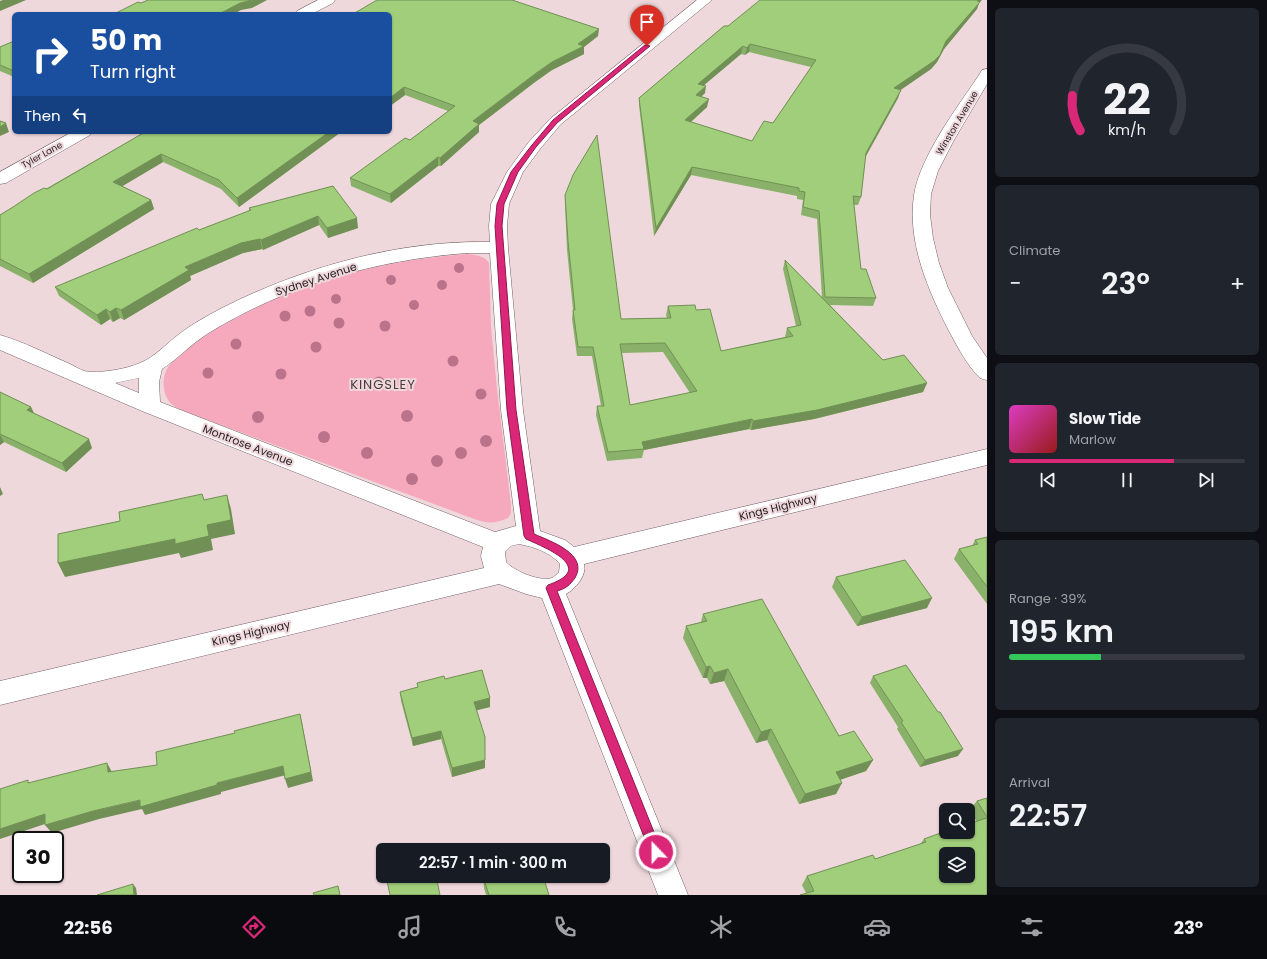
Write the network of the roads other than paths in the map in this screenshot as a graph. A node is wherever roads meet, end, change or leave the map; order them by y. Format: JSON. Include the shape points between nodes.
{"nodes":[{"id":1,"x":328,"y":0,"type":"edge"},
{"id":2,"x":705,"y":0,"type":"edge"},
{"id":3,"x":306,"y":12,"type":"edge"},
{"id":4,"x":987,"y":73,"type":"edge"},
{"id":5,"x":80,"y":134,"type":"edge"},
{"id":6,"x":0,"y":179,"type":"edge"},
{"id":7,"x":499,"y":248,"type":"junction"},
{"id":8,"x":0,"y":342,"type":"edge"},
{"id":9,"x":152,"y":366,"type":"junction"},
{"id":10,"x":987,"y":373,"type":"edge"},
{"id":11,"x":88,"y":380,"type":"junction"},
{"id":12,"x":148,"y":406,"type":"junction"},
{"id":13,"x":987,"y":456,"type":"edge"},
{"id":14,"x":529,"y":536,"type":"junction"},
{"id":15,"x":498,"y":543,"type":"junction"},
{"id":16,"x":569,"y":558,"type":"junction"},
{"id":17,"x":502,"y":574,"type":"junction"},
{"id":18,"x":551,"y":588,"type":"junction"},
{"id":19,"x":0,"y":693,"type":"edge"},
{"id":20,"x":673,"y":895,"type":"edge"}],
"edges":[{"from":1,"to":3,"type":"street"},
{"from":2,"to":7,"type":"street","via":[[555,122],[534,146],[515,172],[500,204]]},
{"from":4,"to":10,"type":"street","name":"Winston Avenue","via":[[939,149],[923,194],[922,220],[928,260],[941,293],[957,326]]},
{"from":5,"to":6,"type":"street","name":"Tyler Lane"},
{"from":7,"to":9,"type":"street","name":"Sydney Avenue","via":[[462,247],[424,251],[384,258],[309,279],[272,292],[228,313],[192,335]]},
{"from":7,"to":14,"type":"street","via":[[512,410]]},
{"from":8,"to":11,"type":"street","name":"Montrose Avenue"},
{"from":9,"to":11,"type":"street","name":"Sydney Avenue"},
{"from":9,"to":12,"type":"street"},
{"from":11,"to":12,"type":"street","name":"Montrose Avenue"},
{"from":12,"to":15,"type":"street","name":"Montrose Avenue"},
{"from":13,"to":16,"type":"street","name":"Kings Highway"},
{"from":14,"to":15,"type":"street","via":[[510,536]]},
{"from":14,"to":16,"type":"street","via":[[556,548]]},
{"from":15,"to":17,"type":"street","via":[[492,555],[495,566]]},
{"from":16,"to":18,"type":"street","via":[[573,566],[568,580]]},
{"from":17,"to":18,"type":"street","via":[[540,588]]},
{"from":17,"to":19,"type":"street","name":"Kings Highway"},
{"from":18,"to":20,"type":"street"}]}
